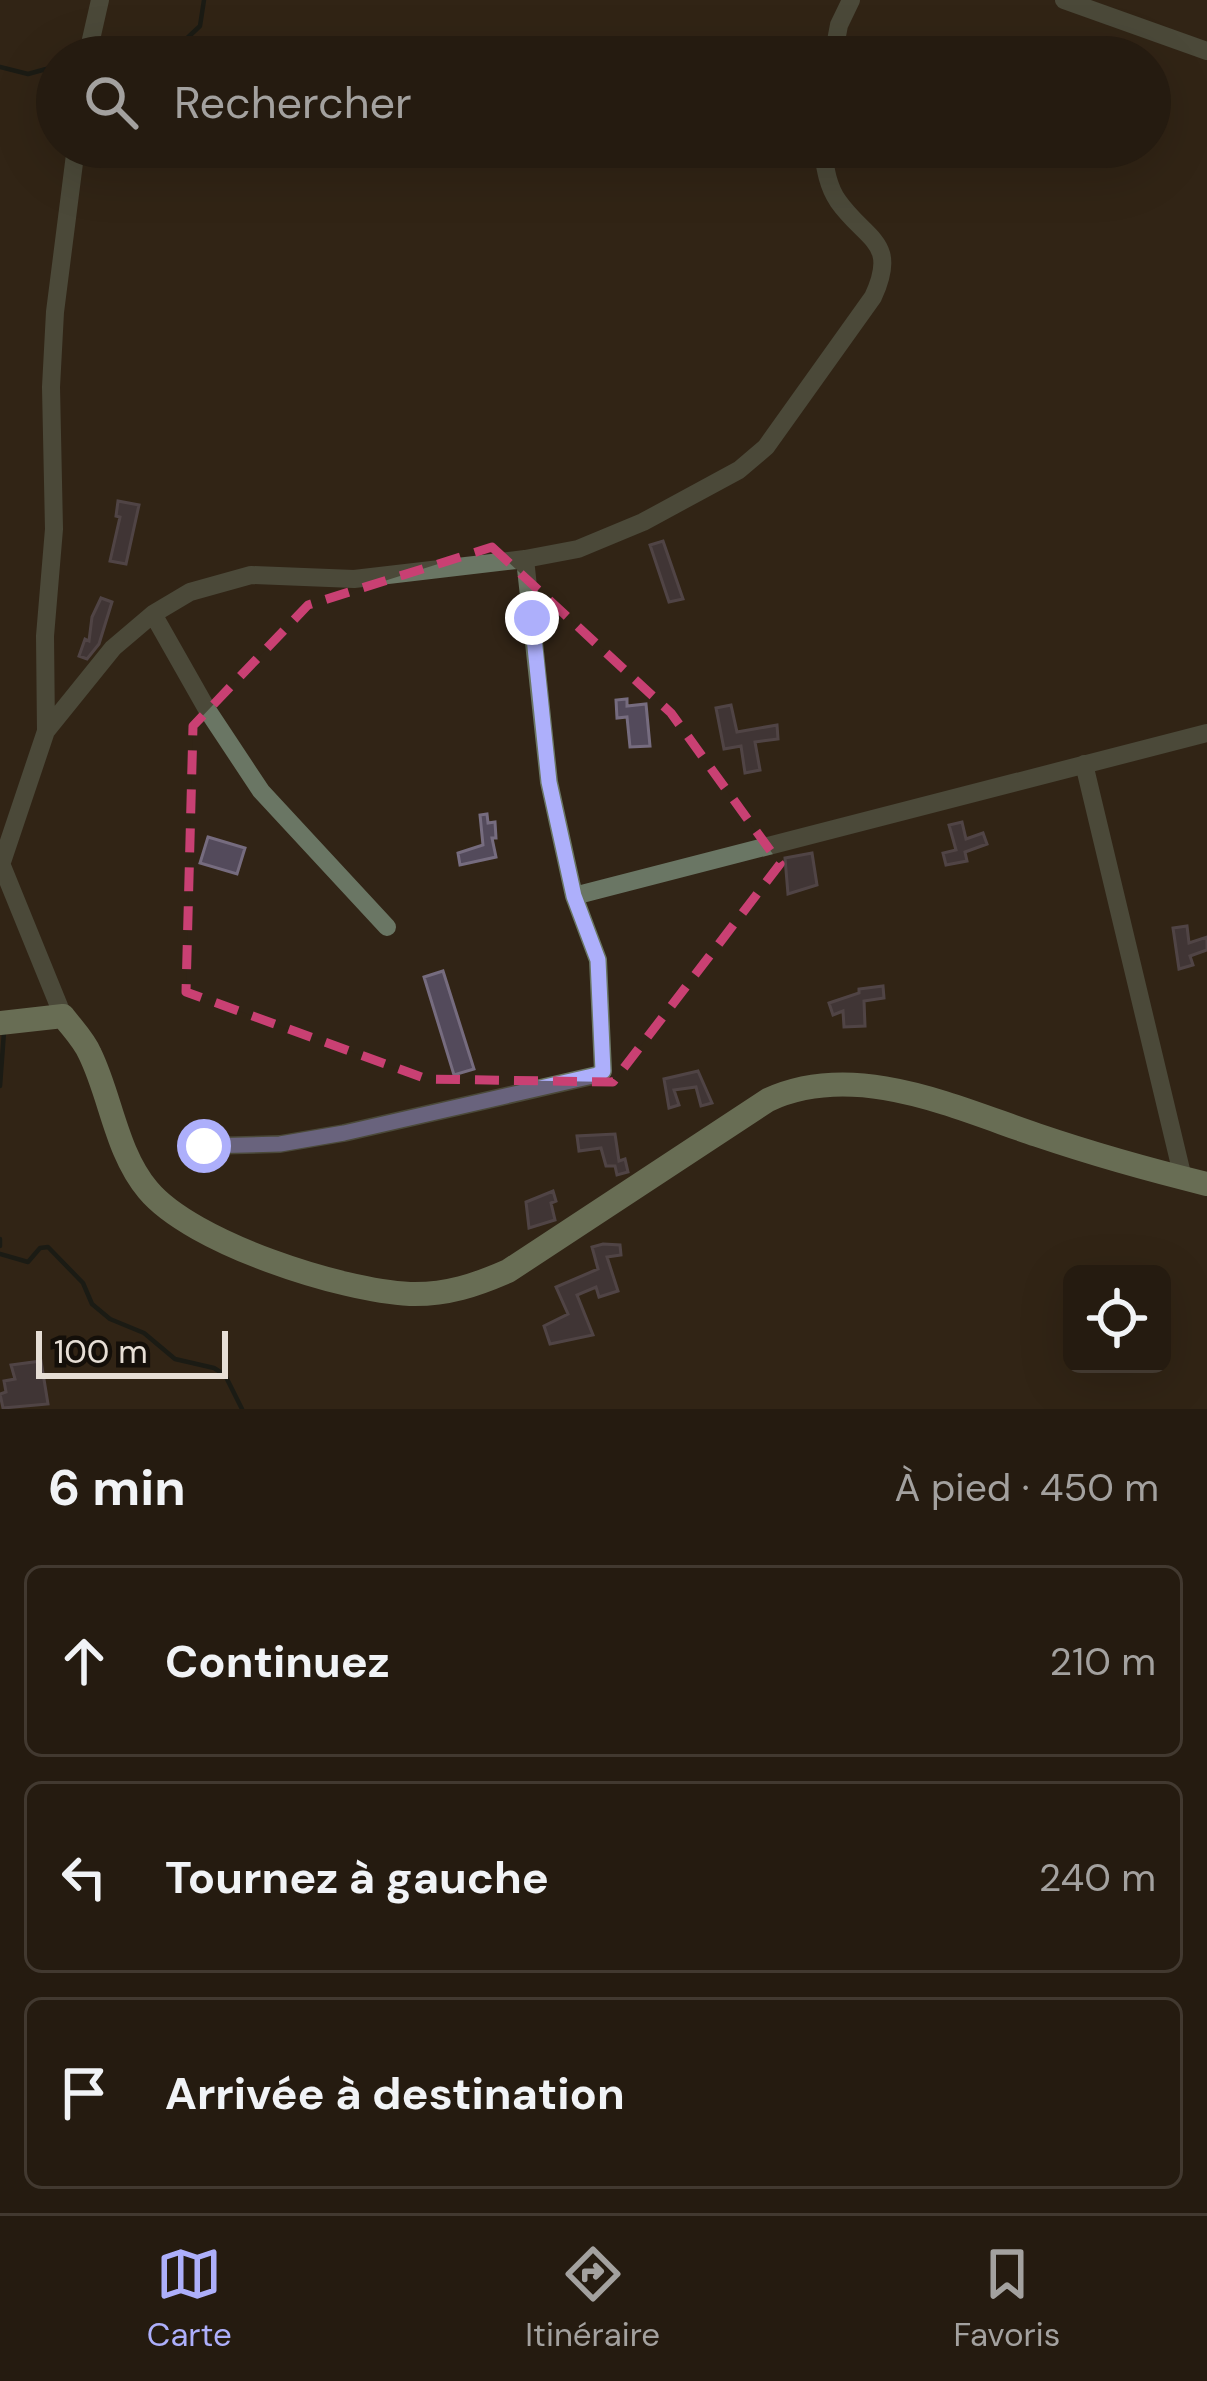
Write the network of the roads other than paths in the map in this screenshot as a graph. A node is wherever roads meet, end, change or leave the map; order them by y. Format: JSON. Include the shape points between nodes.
{"nodes":[{"id":1,"x":100,"y":0,"type":"edge"},
{"id":2,"x":851,"y":0,"type":"edge"},
{"id":3,"x":1064,"y":0,"type":"edge"},
{"id":4,"x":91,"y":36,"type":"edge"},
{"id":5,"x":837,"y":36,"type":"edge"},
{"id":6,"x":1165,"y":36,"type":"edge"},
{"id":7,"x":1171,"y":38,"type":"edge"},
{"id":8,"x":1207,"y":51,"type":"edge"},
{"id":9,"x":73,"y":168,"type":"edge"},
{"id":10,"x":825,"y":168,"type":"edge"},
{"id":11,"x":525,"y":560,"type":"junction"},
{"id":12,"x":153,"y":614,"type":"junction"},
{"id":13,"x":46,"y":731,"type":"junction"},
{"id":14,"x":1207,"y":733,"type":"edge"},
{"id":15,"x":1084,"y":764,"type":"junction"},
{"id":16,"x":1,"y":867,"type":"edge"},
{"id":17,"x":574,"y":896,"type":"junction"},
{"id":18,"x":387,"y":927,"type":"dead end"},
{"id":19,"x":63,"y":1016,"type":"junction"},
{"id":20,"x":7,"y":1021,"type":"edge"},
{"id":21,"x":204,"y":1146,"type":"dead end"},
{"id":22,"x":1195,"y":1181,"type":"edge"}],
"edges":[{"from":1,"to":4,"type":"street"},
{"from":2,"to":5,"type":"street"},
{"from":3,"to":6,"type":"street"},
{"from":7,"to":8,"type":"street"},
{"from":9,"to":13,"type":"street","via":[[51,387]]},
{"from":10,"to":11,"type":"street","via":[[838,201],[885,258],[882,277],[766,447],[643,522]]},
{"from":11,"to":12,"type":"street","via":[[354,579],[251,575],[190,592]]},
{"from":11,"to":17,"type":"street","via":[[549,782]]},
{"from":12,"to":13,"type":"street","via":[[113,648]]},
{"from":12,"to":18,"type":"street","via":[[261,791]]},
{"from":13,"to":16,"type":"street"},
{"from":14,"to":15,"type":"street"},
{"from":15,"to":17,"type":"street"},
{"from":15,"to":22,"type":"street"},
{"from":16,"to":19,"type":"street"},
{"from":17,"to":21,"type":"street","via":[[598,960],[603,1071],[344,1133]]},
{"from":19,"to":20,"type":"main road"},
{"from":19,"to":22,"type":"main road","via":[[89,1050],[146,1188],[172,1211],[258,1256],[409,1294],[463,1290],[508,1271],[768,1100],[806,1089],[919,1093]]}]}
